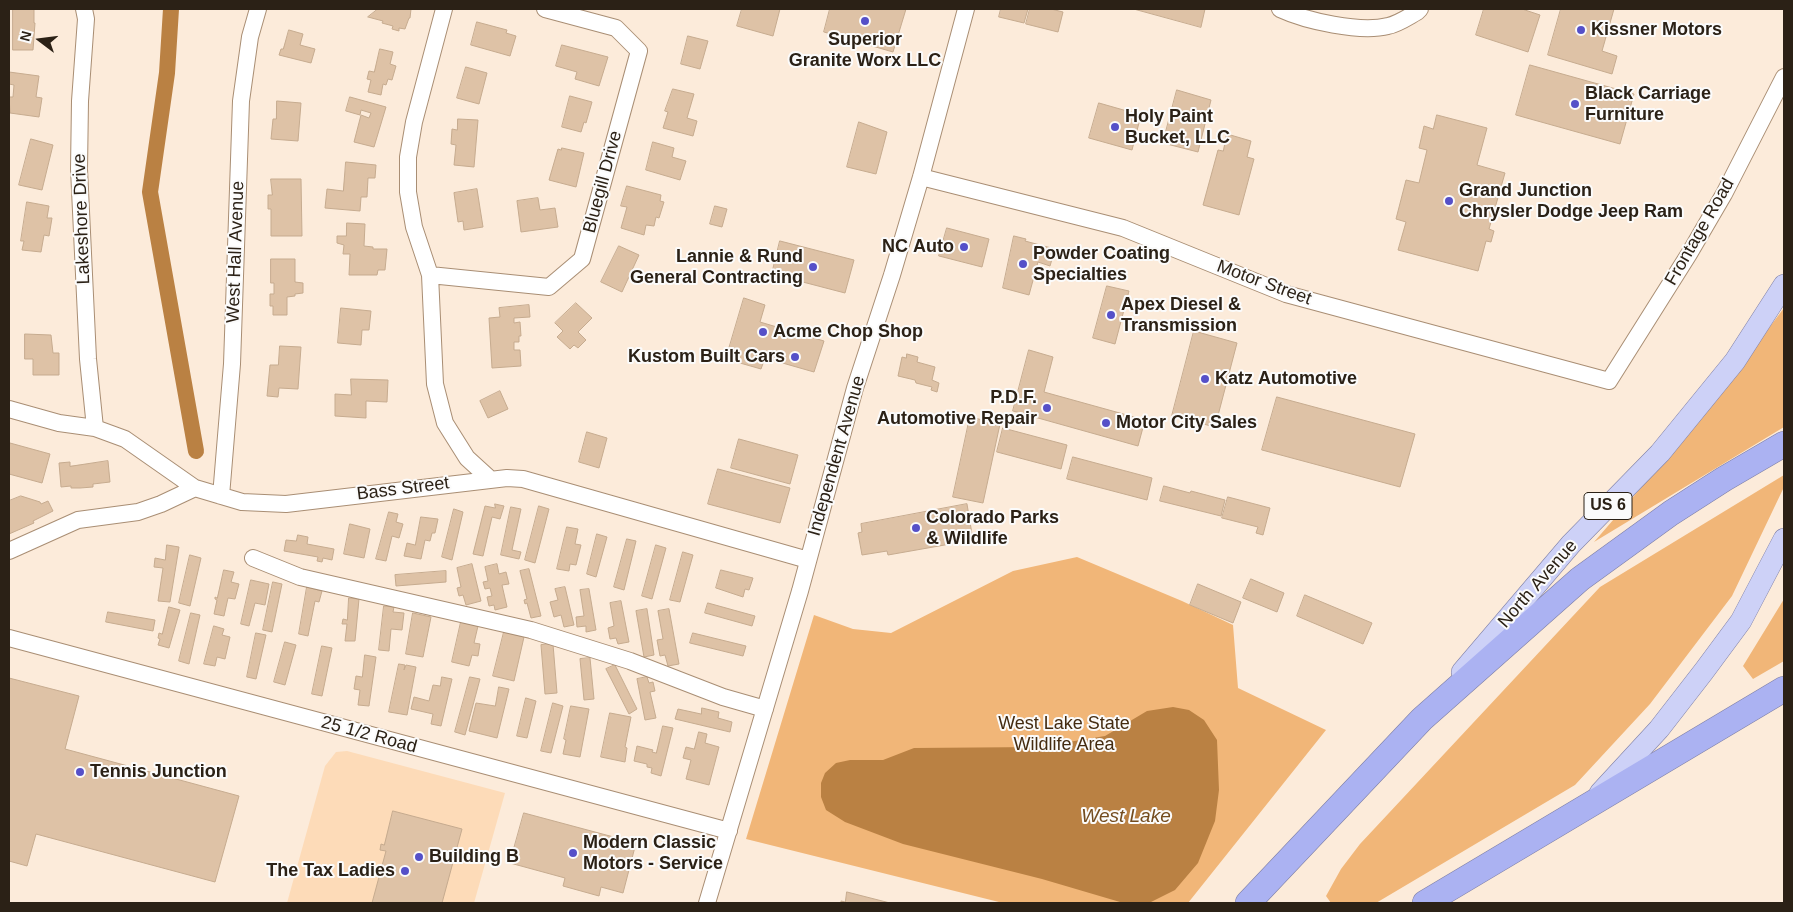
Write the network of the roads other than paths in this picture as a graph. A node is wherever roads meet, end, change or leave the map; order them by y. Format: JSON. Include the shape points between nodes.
{"nodes":[{"id":1,"x":84,"y":9,"type":"edge"},
{"id":2,"x":258,"y":9,"type":"edge"},
{"id":3,"x":444,"y":9,"type":"edge"},
{"id":4,"x":545,"y":9,"type":"edge"},
{"id":5,"x":966,"y":9,"type":"edge"},
{"id":6,"x":1280,"y":9,"type":"edge"},
{"id":7,"x":1420,"y":9,"type":"edge"},
{"id":8,"x":1784,"y":77,"type":"edge"},
{"id":9,"x":921,"y":177,"type":"junction"},
{"id":10,"x":430,"y":275,"type":"junction"},
{"id":11,"x":1784,"y":285,"type":"edge"},
{"id":12,"x":1608,"y":381,"type":"joint"},
{"id":13,"x":9,"y":409,"type":"edge"},
{"id":14,"x":95,"y":428,"type":"junction"},
{"id":15,"x":1784,"y":444,"type":"edge"},
{"id":16,"x":490,"y":479,"type":"junction"},
{"id":17,"x":195,"y":488,"type":"junction"},
{"id":18,"x":221,"y":496,"type":"junction"},
{"id":19,"x":1784,"y":539,"type":"edge"},
{"id":20,"x":9,"y":551,"type":"edge"},
{"id":21,"x":253,"y":558,"type":"dead end"},
{"id":22,"x":808,"y":560,"type":"junction"},
{"id":23,"x":9,"y":638,"type":"edge"},
{"id":24,"x":1784,"y":689,"type":"edge"},
{"id":25,"x":765,"y":709,"type":"junction"},
{"id":26,"x":1422,"y":719,"type":"junction"},
{"id":27,"x":1588,"y":807,"type":"junction"},
{"id":28,"x":729,"y":831,"type":"junction"},
{"id":29,"x":707,"y":903,"type":"edge"},
{"id":30,"x":1248,"y":903,"type":"edge"},
{"id":31,"x":1425,"y":903,"type":"edge"}],
"edges":[{"from":1,"to":14,"type":"street","name":"Lakeshore Drive","via":[[79,169],[88,359]]},
{"from":2,"to":18,"type":"street","name":"West Hall Avenue","via":[[250,37],[241,101],[232,364]]},
{"from":3,"to":10,"type":"street","via":[[408,157],[408,192],[414,227]]},
{"from":4,"to":10,"type":"street","name":"Bluegill Drive","via":[[616,28],[639,50],[582,259],[549,287]]},
{"from":5,"to":9,"type":"street","name":"Independent Avenue"},
{"from":6,"to":7,"type":"street","via":[[1335,26],[1362,27],[1389,26]]},
{"from":8,"to":12,"type":"street","name":"Frontage Road","via":[[1724,194]]},
{"from":9,"to":12,"type":"street","name":"Motor Street","via":[[1123,228],[1286,294]]},
{"from":9,"to":22,"type":"street","name":"Independent Avenue","via":[[855,388]]},
{"from":10,"to":16,"type":"street","via":[[435,384],[445,424],[467,458]]},
{"from":11,"to":26,"type":"main road","name":"North Avenue","number":"US 6","via":[[1735,361],[1660,453],[1571,544]]},
{"from":13,"to":14,"type":"street","name":"Bass Street","via":[[59,423]]},
{"from":14,"to":17,"type":"street","name":"Bass Street","via":[[125,439]]},
{"from":15,"to":26,"type":"highway","via":[[1724,479],[1622,547],[1580,579]]},
{"from":16,"to":18,"type":"street","name":"Bass Street","via":[[286,504],[242,502]]},
{"from":16,"to":22,"type":"street","name":"Bass Street","via":[[524,479]]},
{"from":17,"to":18,"type":"street","name":"Bass Street"},
{"from":17,"to":20,"type":"street","via":[[138,512],[78,520]]},
{"from":19,"to":27,"type":"main road","via":[[1740,621],[1704,671],[1658,729]]},
{"from":21,"to":25,"type":"street","via":[[300,577],[531,630]]},
{"from":22,"to":25,"type":"street","name":"Independent Avenue"},
{"from":23,"to":28,"type":"street","name":"25 1/2 Road"},
{"from":24,"to":27,"type":"highway"},
{"from":25,"to":28,"type":"street","name":"Independent Avenue"},
{"from":26,"to":30,"type":"highway"},
{"from":27,"to":31,"type":"highway"},
{"from":28,"to":29,"type":"street","name":"Independent Avenue"}]}
